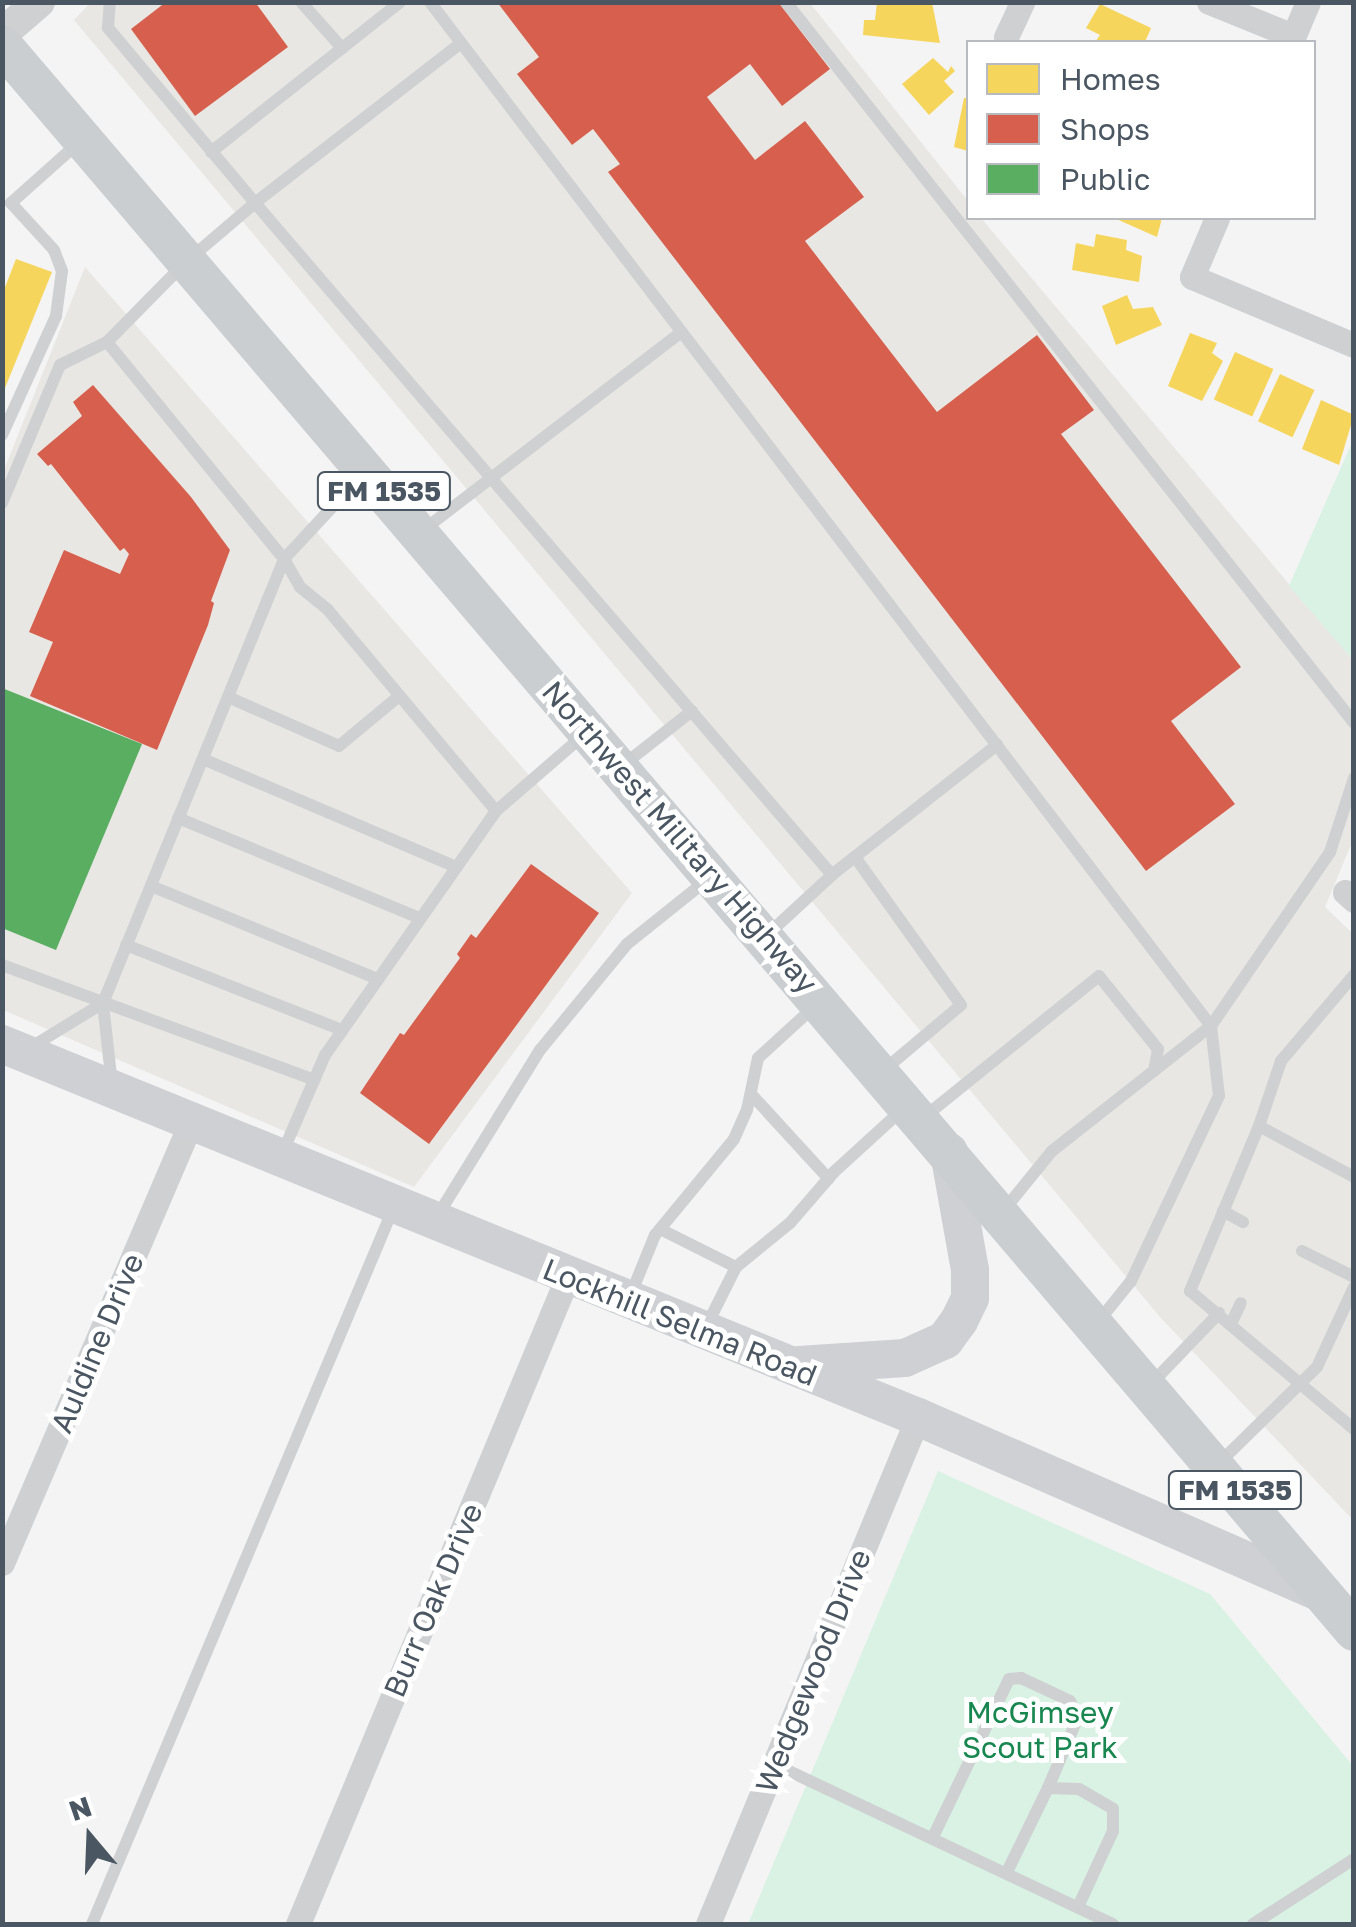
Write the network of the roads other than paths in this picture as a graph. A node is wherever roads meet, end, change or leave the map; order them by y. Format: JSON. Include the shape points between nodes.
{"nodes":[{"id":1,"x":39,"y":2,"type":"edge"},
{"id":2,"x":110,"y":2,"type":"edge"},
{"id":3,"x":301,"y":2,"type":"edge"},
{"id":4,"x":400,"y":2,"type":"edge"},
{"id":5,"x":430,"y":2,"type":"edge"},
{"id":6,"x":786,"y":2,"type":"edge"},
{"id":7,"x":1022,"y":2,"type":"edge"},
{"id":8,"x":1209,"y":2,"type":"edge"},
{"id":9,"x":1308,"y":2,"type":"edge"},
{"id":10,"x":2,"y":34,"type":"edge"},
{"id":11,"x":1006,"y":37,"type":"dead end"},
{"id":12,"x":1292,"y":40,"type":"edge"},
{"id":13,"x":461,"y":43,"type":"junction"},
{"id":14,"x":2,"y":46,"type":"edge"},
{"id":15,"x":342,"y":48,"type":"junction"},
{"id":16,"x":83,"y":139,"type":"junction"},
{"id":17,"x":212,"y":152,"type":"junction"},
{"id":18,"x":255,"y":203,"type":"junction"},
{"id":19,"x":1216,"y":220,"type":"edge"},
{"id":20,"x":187,"y":261,"type":"junction"},
{"id":21,"x":682,"y":332,"type":"junction"},
{"id":22,"x":107,"y":342,"type":"junction"},
{"id":23,"x":1354,"y":345,"type":"edge"},
{"id":24,"x":2,"y":435,"type":"edge"},
{"id":25,"x":366,"y":470,"type":"junction"},
{"id":26,"x":491,"y":482,"type":"junction"},
{"id":27,"x":2,"y":504,"type":"edge"},
{"id":28,"x":420,"y":533,"type":"junction"},
{"id":29,"x":284,"y":559,"type":"junction"},
{"id":30,"x":400,"y":696,"type":"junction"},
{"id":31,"x":228,"y":698,"type":"junction"},
{"id":32,"x":692,"y":710,"type":"junction"},
{"id":33,"x":1354,"y":723,"type":"edge"},
{"id":34,"x":589,"y":730,"type":"junction"},
{"id":35,"x":997,"y":745,"type":"junction"},
{"id":36,"x":203,"y":759,"type":"junction"},
{"id":37,"x":620,"y":768,"type":"junction"},
{"id":38,"x":1354,"y":778,"type":"edge"},
{"id":39,"x":496,"y":811,"type":"junction"},
{"id":40,"x":178,"y":818,"type":"junction"},
{"id":41,"x":855,"y":857,"type":"junction"},
{"id":42,"x":456,"y":867,"type":"junction"},
{"id":43,"x":832,"y":875,"type":"junction"},
{"id":44,"x":713,"y":876,"type":"junction"},
{"id":45,"x":150,"y":886,"type":"junction"},
{"id":46,"x":420,"y":918,"type":"junction"},
{"id":47,"x":765,"y":936,"type":"junction"},
{"id":48,"x":126,"y":945,"type":"junction"},
{"id":49,"x":2,"y":965,"type":"edge"},
{"id":50,"x":1354,"y":976,"type":"edge"},
{"id":51,"x":378,"y":979,"type":"junction"},
{"id":52,"x":820,"y":1001,"type":"junction"},
{"id":53,"x":102,"y":1003,"type":"junction"},
{"id":54,"x":1211,"y":1026,"type":"junction"},
{"id":55,"x":342,"y":1030,"type":"junction"},
{"id":56,"x":12,"y":1048,"type":"edge"},
{"id":57,"x":1154,"y":1071,"type":"junction"},
{"id":58,"x":882,"y":1073,"type":"junction"},
{"id":59,"x":314,"y":1080,"type":"junction"},
{"id":60,"x":112,"y":1089,"type":"junction"},
{"id":61,"x":750,"y":1094,"type":"junction"},
{"id":62,"x":915,"y":1112,"type":"junction"},
{"id":63,"x":191,"y":1122,"type":"junction"},
{"id":64,"x":1259,"y":1126,"type":"junction"},
{"id":65,"x":950,"y":1152,"type":"junction"},
{"id":66,"x":280,"y":1158,"type":"junction"},
{"id":67,"x":1354,"y":1177,"type":"edge"},
{"id":68,"x":829,"y":1179,"type":"junction"},
{"id":69,"x":394,"y":1207,"type":"junction"},
{"id":70,"x":1223,"y":1211,"type":"junction"},
{"id":71,"x":1002,"y":1213,"type":"junction"},
{"id":72,"x":434,"y":1222,"type":"junction"},
{"id":73,"x":1243,"y":1222,"type":"dead end"},
{"id":74,"x":660,"y":1229,"type":"junction"},
{"id":75,"x":1302,"y":1251,"type":"dead end"},
{"id":76,"x":736,"y":1266,"type":"junction"},
{"id":77,"x":568,"y":1276,"type":"junction"},
{"id":78,"x":1354,"y":1276,"type":"edge"},
{"id":79,"x":1354,"y":1287,"type":"edge"},
{"id":80,"x":628,"y":1301,"type":"junction"},
{"id":81,"x":1241,"y":1303,"type":"dead end"},
{"id":82,"x":1218,"y":1313,"type":"junction"},
{"id":83,"x":1096,"y":1324,"type":"junction"},
{"id":84,"x":1231,"y":1324,"type":"junction"},
{"id":85,"x":704,"y":1332,"type":"junction"},
{"id":86,"x":786,"y":1365,"type":"junction"},
{"id":87,"x":1302,"y":1384,"type":"junction"},
{"id":88,"x":1148,"y":1387,"type":"junction"},
{"id":89,"x":918,"y":1417,"type":"junction"},
{"id":90,"x":1354,"y":1429,"type":"edge"},
{"id":91,"x":1215,"y":1466,"type":"junction"},
{"id":92,"x":2,"y":1563,"type":"edge"},
{"id":93,"x":1338,"y":1600,"type":"edge"},
{"id":94,"x":1354,"y":1631,"type":"edge"},
{"id":95,"x":774,"y":1764,"type":"junction"},
{"id":96,"x":1048,"y":1788,"type":"junction"},
{"id":97,"x":933,"y":1837,"type":"junction"},
{"id":98,"x":1354,"y":1859,"type":"edge"},
{"id":99,"x":1008,"y":1872,"type":"junction"},
{"id":100,"x":1078,"y":1908,"type":"junction"},
{"id":101,"x":92,"y":1924,"type":"edge"},
{"id":102,"x":298,"y":1924,"type":"edge"},
{"id":103,"x":708,"y":1924,"type":"edge"},
{"id":104,"x":1113,"y":1924,"type":"edge"},
{"id":105,"x":1253,"y":1924,"type":"edge"}],
"edges":[{"from":1,"to":10,"type":"street"},
{"from":2,"to":17,"type":"lane","via":[[108,28]]},
{"from":3,"to":15,"type":"lane"},
{"from":4,"to":15,"type":"lane"},
{"from":5,"to":13,"type":"lane"},
{"from":6,"to":33,"type":"lane"},
{"from":7,"to":11,"type":"street"},
{"from":8,"to":12,"type":"street"},
{"from":9,"to":12,"type":"street"},
{"from":13,"to":18,"type":"lane"},
{"from":13,"to":21,"type":"lane"},
{"from":14,"to":16,"type":"main road","name":"Northwest Military Highway","number":"FM 1535"},
{"from":15,"to":17,"type":"lane"},
{"from":16,"to":20,"type":"main road","name":"Northwest Military Highway","number":"FM 1535"},
{"from":16,"to":24,"type":"lane","via":[[12,203],[54,250],[62,271],[56,316]]},
{"from":17,"to":18,"type":"lane"},
{"from":18,"to":20,"type":"lane"},
{"from":18,"to":26,"type":"lane"},
{"from":19,"to":23,"type":"street","via":[[1192,277]]},
{"from":20,"to":22,"type":"lane"},
{"from":20,"to":25,"type":"main road","name":"Northwest Military Highway","number":"FM 1535"},
{"from":21,"to":26,"type":"lane"},
{"from":21,"to":35,"type":"lane"},
{"from":22,"to":27,"type":"lane","via":[[60,365]]},
{"from":22,"to":29,"type":"lane"},
{"from":25,"to":28,"type":"main road","name":"Northwest Military Highway","number":"FM 1535"},
{"from":25,"to":29,"type":"lane"},
{"from":26,"to":28,"type":"lane"},
{"from":26,"to":32,"type":"lane"},
{"from":28,"to":34,"type":"main road","name":"Northwest Military Highway","number":"FM 1535"},
{"from":29,"to":30,"type":"lane","via":[[300,587],[328,610]]},
{"from":29,"to":31,"type":"lane"},
{"from":30,"to":31,"type":"lane","via":[[339,746]]},
{"from":30,"to":39,"type":"lane"},
{"from":31,"to":36,"type":"lane"},
{"from":32,"to":37,"type":"lane"},
{"from":32,"to":43,"type":"lane"},
{"from":34,"to":37,"type":"main road","name":"Northwest Military Highway","number":"FM 1535"},
{"from":34,"to":39,"type":"lane"},
{"from":35,"to":41,"type":"lane"},
{"from":35,"to":54,"type":"lane"},
{"from":36,"to":40,"type":"lane"},
{"from":36,"to":42,"type":"lane"},
{"from":37,"to":44,"type":"main road","name":"Northwest Military Highway","number":"FM 1535"},
{"from":38,"to":54,"type":"lane","via":[[1330,852]]},
{"from":39,"to":42,"type":"lane"},
{"from":40,"to":45,"type":"lane"},
{"from":40,"to":46,"type":"lane"},
{"from":41,"to":43,"type":"lane"},
{"from":41,"to":58,"type":"lane","via":[[961,1005]]},
{"from":42,"to":46,"type":"lane"},
{"from":43,"to":47,"type":"lane"},
{"from":44,"to":47,"type":"main road","name":"Northwest Military Highway","number":"FM 1535"},
{"from":44,"to":72,"type":"lane","via":[[627,944],[540,1050]]},
{"from":45,"to":48,"type":"lane"},
{"from":45,"to":51,"type":"lane"},
{"from":46,"to":51,"type":"lane"},
{"from":47,"to":52,"type":"main road","name":"Northwest Military Highway","number":"FM 1535"},
{"from":48,"to":53,"type":"lane"},
{"from":48,"to":55,"type":"lane"},
{"from":49,"to":53,"type":"lane"},
{"from":50,"to":64,"type":"lane","via":[[1281,1061]]},
{"from":51,"to":55,"type":"lane"},
{"from":52,"to":58,"type":"main road","name":"Northwest Military Highway","number":"FM 1535"},
{"from":52,"to":61,"type":"lane","via":[[758,1058]]},
{"from":53,"to":56,"type":"lane"},
{"from":53,"to":59,"type":"lane"},
{"from":53,"to":60,"type":"lane"},
{"from":54,"to":57,"type":"lane"},
{"from":54,"to":83,"type":"lane","via":[[1219,1096],[1131,1282]]},
{"from":55,"to":59,"type":"lane"},
{"from":56,"to":60,"type":"main road","name":"Lockhill Selma Road"},
{"from":57,"to":62,"type":"lane","via":[[1158,1049],[1099,976]]},
{"from":57,"to":71,"type":"lane","via":[[1052,1151]]},
{"from":58,"to":62,"type":"main road","name":"Northwest Military Highway","number":"FM 1535"},
{"from":59,"to":66,"type":"lane"},
{"from":60,"to":63,"type":"main road","name":"Lockhill Selma Road"},
{"from":61,"to":68,"type":"lane"},
{"from":61,"to":74,"type":"lane","via":[[734,1138]]},
{"from":62,"to":65,"type":"main road","name":"Northwest Military Highway","number":"FM 1535"},
{"from":62,"to":68,"type":"lane"},
{"from":63,"to":66,"type":"main road","name":"Lockhill Selma Road"},
{"from":63,"to":92,"type":"street","name":"Auldine Drive"},
{"from":64,"to":67,"type":"lane"},
{"from":64,"to":70,"type":"lane"},
{"from":65,"to":71,"type":"main road","name":"Northwest Military Highway","number":"FM 1535"},
{"from":65,"to":86,"type":"main road","via":[[970,1298],[945,1340],[905,1358]]},
{"from":66,"to":69,"type":"main road","name":"Lockhill Selma Road"},
{"from":68,"to":76,"type":"lane"},
{"from":69,"to":72,"type":"main road","name":"Lockhill Selma Road"},
{"from":69,"to":101,"type":"lane"},
{"from":70,"to":73,"type":"lane"},
{"from":70,"to":82,"type":"lane","via":[[1190,1291]]},
{"from":71,"to":83,"type":"main road","name":"Northwest Military Highway","number":"FM 1535"},
{"from":72,"to":77,"type":"main road","name":"Lockhill Selma Road"},
{"from":74,"to":76,"type":"lane"},
{"from":74,"to":80,"type":"lane"},
{"from":75,"to":78,"type":"lane"},
{"from":76,"to":85,"type":"lane"},
{"from":77,"to":80,"type":"main road","name":"Lockhill Selma Road"},
{"from":77,"to":102,"type":"street","name":"Burr Oak Drive"},
{"from":79,"to":87,"type":"lane","via":[[1317,1367]]},
{"from":80,"to":85,"type":"main road","name":"Lockhill Selma Road"},
{"from":81,"to":84,"type":"lane"},
{"from":82,"to":84,"type":"lane"},
{"from":82,"to":88,"type":"lane"},
{"from":83,"to":88,"type":"main road","name":"Northwest Military Highway","number":"FM 1535"},
{"from":84,"to":87,"type":"lane"},
{"from":85,"to":86,"type":"main road","name":"Lockhill Selma Road"},
{"from":86,"to":89,"type":"main road","name":"Lockhill Selma Road"},
{"from":87,"to":90,"type":"lane"},
{"from":87,"to":91,"type":"lane"},
{"from":88,"to":91,"type":"main road","name":"Northwest Military Highway","number":"FM 1535"},
{"from":89,"to":93,"type":"main road","name":"Lockhill Selma Road"},
{"from":89,"to":95,"type":"street","name":"Wedgewood Drive"},
{"from":91,"to":93,"type":"main road","name":"Northwest Military Highway","number":"FM 1535"},
{"from":93,"to":94,"type":"main road","name":"Northwest Military Highway","number":"FM 1535"},
{"from":95,"to":97,"type":"lane"},
{"from":95,"to":103,"type":"street","name":"Wedgewood Drive"},
{"from":96,"to":97,"type":"lane","via":[[1078,1717],[1070,1701],[1009,1678]]},
{"from":96,"to":99,"type":"lane"},
{"from":96,"to":100,"type":"lane","via":[[1078,1789],[1113,1810],[1113,1830]]},
{"from":97,"to":99,"type":"lane"},
{"from":98,"to":105,"type":"lane"},
{"from":99,"to":100,"type":"lane"},
{"from":100,"to":104,"type":"lane"}]}
